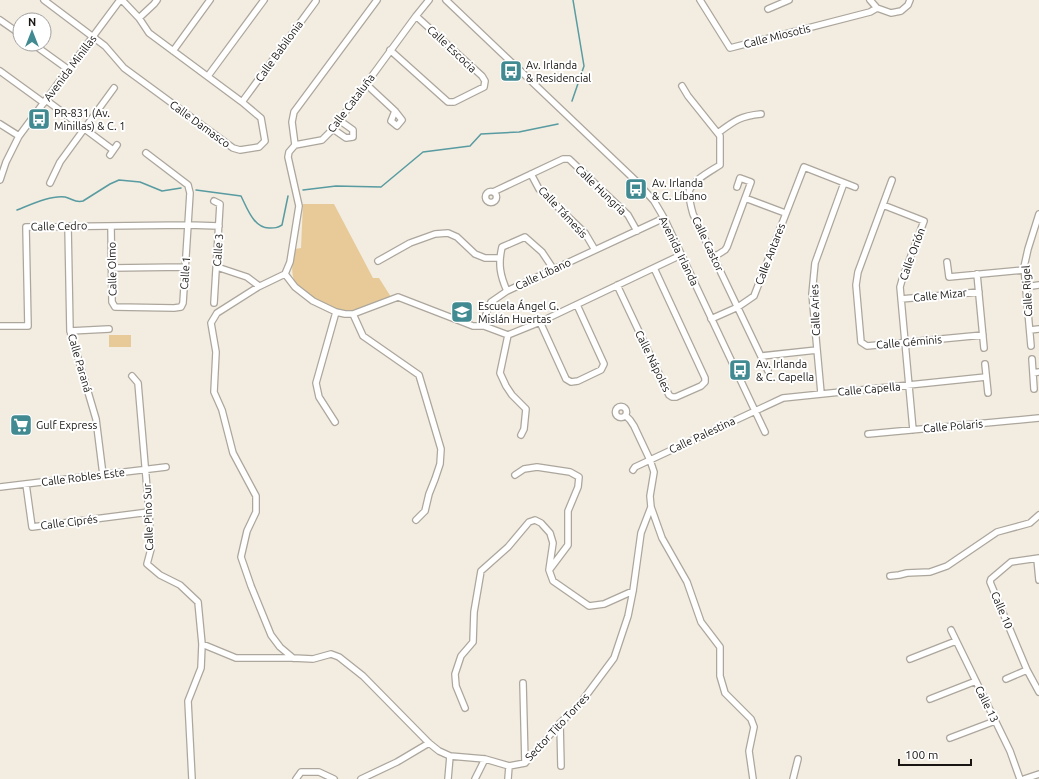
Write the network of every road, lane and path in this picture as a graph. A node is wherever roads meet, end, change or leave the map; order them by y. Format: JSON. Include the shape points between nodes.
{"nodes":[{"id":1,"x":44,"y":0,"type":"edge"},
{"id":2,"x":121,"y":0,"type":"edge"},
{"id":3,"x":157,"y":0,"type":"edge"},
{"id":4,"x":210,"y":0,"type":"edge"},
{"id":5,"x":264,"y":0,"type":"edge"},
{"id":6,"x":316,"y":0,"type":"edge"},
{"id":7,"x":377,"y":0,"type":"edge"},
{"id":8,"x":429,"y":0,"type":"edge"},
{"id":9,"x":446,"y":0,"type":"edge"},
{"id":10,"x":700,"y":0,"type":"edge"},
{"id":11,"x":789,"y":0,"type":"edge"},
{"id":12,"x":870,"y":0,"type":"edge"},
{"id":13,"x":910,"y":0,"type":"edge"},
{"id":14,"x":877,"y":8,"type":"junction"},
{"id":15,"x":768,"y":9,"type":"dead end"},
{"id":16,"x":416,"y":16,"type":"junction"},
{"id":17,"x":138,"y":18,"type":"junction"},
{"id":18,"x":0,"y":20,"type":"edge"},
{"id":19,"x":12,"y":28,"type":"edge"},
{"id":20,"x":93,"y":36,"type":"junction"},
{"id":21,"x":390,"y":50,"type":"junction"},
{"id":22,"x":173,"y":51,"type":"junction"},
{"id":23,"x":44,"y":52,"type":"edge"},
{"id":24,"x":68,"y":70,"type":"junction"},
{"id":25,"x":0,"y":71,"type":"edge"},
{"id":26,"x":208,"y":76,"type":"junction"},
{"id":27,"x":366,"y":84,"type":"junction"},
{"id":28,"x":682,"y":86,"type":"dead end"},
{"id":29,"x":114,"y":88,"type":"dead end"},
{"id":30,"x":45,"y":102,"type":"junction"},
{"id":31,"x":242,"y":102,"type":"junction"},
{"id":32,"x":395,"y":111,"type":"dead end"},
{"id":33,"x":760,"y":114,"type":"dead end"},
{"id":34,"x":339,"y":120,"type":"junction"},
{"id":35,"x":0,"y":124,"type":"edge"},
{"id":36,"x":84,"y":129,"type":"junction"},
{"id":37,"x":333,"y":129,"type":"junction"},
{"id":38,"x":718,"y":133,"type":"junction"},
{"id":39,"x":20,"y":136,"type":"junction"},
{"id":40,"x":117,"y":145,"type":"dead end"},
{"id":41,"x":295,"y":145,"type":"junction"},
{"id":42,"x":146,"y":153,"type":"dead end"},
{"id":43,"x":531,"y":174,"type":"junction"},
{"id":44,"x":0,"y":180,"type":"edge"},
{"id":45,"x":892,"y":180,"type":"dead end"},
{"id":46,"x":50,"y":183,"type":"dead end"},
{"id":47,"x":844,"y":183,"type":"junction"},
{"id":48,"x":737,"y":187,"type":"dead end"},
{"id":49,"x":855,"y":187,"type":"dead end"},
{"id":50,"x":494,"y":192,"type":"dead end"},
{"id":51,"x":745,"y":198,"type":"junction"},
{"id":52,"x":214,"y":201,"type":"dead end"},
{"id":53,"x":883,"y":205,"type":"junction"},
{"id":54,"x":785,"y":213,"type":"junction"},
{"id":55,"x":1039,"y":214,"type":"edge"},
{"id":56,"x":664,"y":218,"type":"junction"},
{"id":57,"x":188,"y":225,"type":"junction"},
{"id":58,"x":68,"y":226,"type":"junction"},
{"id":59,"x":111,"y":226,"type":"junction"},
{"id":60,"x":219,"y":226,"type":"junction"},
{"id":61,"x":637,"y":231,"type":"junction"},
{"id":62,"x":595,"y":250,"type":"junction"},
{"id":63,"x":681,"y":255,"type":"junction"},
{"id":64,"x":714,"y":257,"type":"junction"},
{"id":65,"x":500,"y":258,"type":"junction"},
{"id":66,"x":378,"y":261,"type":"dead end"},
{"id":67,"x":948,"y":262,"type":"dead end"},
{"id":68,"x":217,"y":266,"type":"junction"},
{"id":69,"x":186,"y":267,"type":"junction"},
{"id":70,"x":112,"y":268,"type":"junction"},
{"id":71,"x":654,"y":268,"type":"junction"},
{"id":72,"x":554,"y":270,"type":"junction"},
{"id":73,"x":1024,"y":270,"type":"junction"},
{"id":74,"x":284,"y":274,"type":"junction"},
{"id":75,"x":977,"y":274,"type":"junction"},
{"id":76,"x":617,"y":285,"type":"junction"},
{"id":77,"x":1039,"y":285,"type":"edge"},
{"id":78,"x":259,"y":286,"type":"junction"},
{"id":79,"x":1025,"y":287,"type":"junction"},
{"id":80,"x":507,"y":291,"type":"junction"},
{"id":81,"x":979,"y":292,"type":"junction"},
{"id":82,"x":901,"y":299,"type":"junction"},
{"id":83,"x":214,"y":303,"type":"dead end"},
{"id":84,"x":577,"y":305,"type":"junction"},
{"id":85,"x":738,"y":307,"type":"junction"},
{"id":86,"x":144,"y":308,"type":"joint"},
{"id":87,"x":336,"y":312,"type":"junction"},
{"id":88,"x":353,"y":314,"type":"junction"},
{"id":89,"x":711,"y":319,"type":"junction"},
{"id":90,"x":540,"y":322,"type":"junction"},
{"id":91,"x":0,"y":326,"type":"edge"},
{"id":92,"x":484,"y":326,"type":"junction"},
{"id":93,"x":109,"y":329,"type":"dead end"},
{"id":94,"x":1039,"y":329,"type":"edge"},
{"id":95,"x":1030,"y":330,"type":"junction"},
{"id":96,"x":70,"y":331,"type":"junction"},
{"id":97,"x":508,"y":335,"type":"junction"},
{"id":98,"x":983,"y":335,"type":"junction"},
{"id":99,"x":905,"y":342,"type":"junction"},
{"id":100,"x":1031,"y":346,"type":"dead end"},
{"id":101,"x":984,"y":348,"type":"dead end"},
{"id":102,"x":817,"y":350,"type":"junction"},
{"id":103,"x":761,"y":356,"type":"junction"},
{"id":104,"x":1032,"y":359,"type":"dead end"},
{"id":105,"x":985,"y":364,"type":"dead end"},
{"id":106,"x":768,"y":372,"type":"dead end"},
{"id":107,"x":1036,"y":373,"type":"edge"},
{"id":108,"x":132,"y":376,"type":"dead end"},
{"id":109,"x":986,"y":377,"type":"junction"},
{"id":110,"x":909,"y":385,"type":"junction"},
{"id":111,"x":1034,"y":389,"type":"dead end"},
{"id":112,"x":821,"y":393,"type":"junction"},
{"id":113,"x":988,"y":393,"type":"dead end"},
{"id":114,"x":755,"y":410,"type":"junction"},
{"id":115,"x":626,"y":416,"type":"dead end"},
{"id":116,"x":1039,"y":418,"type":"edge"},
{"id":117,"x":335,"y":422,"type":"dead end"},
{"id":118,"x":913,"y":430,"type":"junction"},
{"id":119,"x":765,"y":432,"type":"dead end"},
{"id":120,"x":868,"y":434,"type":"dead end"},
{"id":121,"x":521,"y":435,"type":"dead end"},
{"id":122,"x":650,"y":460,"type":"junction"},
{"id":123,"x":166,"y":467,"type":"dead end"},
{"id":124,"x":146,"y":470,"type":"junction"},
{"id":125,"x":632,"y":470,"type":"dead end"},
{"id":126,"x":104,"y":475,"type":"junction"},
{"id":127,"x":515,"y":475,"type":"dead end"},
{"id":128,"x":26,"y":484,"type":"junction"},
{"id":129,"x":0,"y":487,"type":"edge"},
{"id":130,"x":651,"y":507,"type":"junction"},
{"id":131,"x":149,"y":512,"type":"junction"},
{"id":132,"x":1039,"y":515,"type":"edge"},
{"id":133,"x":416,"y":520,"type":"dead end"},
{"id":134,"x":1038,"y":558,"type":"edge"},
{"id":135,"x":549,"y":570,"type":"junction"},
{"id":136,"x":890,"y":576,"type":"dead end"},
{"id":137,"x":1039,"y":580,"type":"edge"},
{"id":138,"x":633,"y":591,"type":"junction"},
{"id":139,"x":951,"y":630,"type":"dead end"},
{"id":140,"x":956,"y":641,"type":"junction"},
{"id":141,"x":202,"y":644,"type":"junction"},
{"id":142,"x":293,"y":658,"type":"junction"},
{"id":143,"x":910,"y":659,"type":"dead end"},
{"id":144,"x":1027,"y":670,"type":"junction"},
{"id":145,"x":1006,"y":679,"type":"dead end"},
{"id":146,"x":976,"y":681,"type":"junction"},
{"id":147,"x":523,"y":683,"type":"dead end"},
{"id":148,"x":1039,"y":692,"type":"edge"},
{"id":149,"x":930,"y":699,"type":"dead end"},
{"id":150,"x":465,"y":708,"type":"dead end"},
{"id":151,"x":995,"y":721,"type":"junction"},
{"id":152,"x":560,"y":723,"type":"junction"},
{"id":153,"x":950,"y":738,"type":"dead end"},
{"id":154,"x":429,"y":743,"type":"junction"},
{"id":155,"x":450,"y":756,"type":"junction"},
{"id":156,"x":485,"y":759,"type":"junction"},
{"id":157,"x":798,"y":759,"type":"dead end"},
{"id":158,"x":525,"y":763,"type":"junction"},
{"id":159,"x":509,"y":766,"type":"junction"},
{"id":160,"x":561,"y":766,"type":"dead end"},
{"id":161,"x":1039,"y":774,"type":"edge"},
{"id":162,"x":192,"y":779,"type":"edge"},
{"id":163,"x":296,"y":779,"type":"edge"},
{"id":164,"x":334,"y":779,"type":"edge"},
{"id":165,"x":360,"y":779,"type":"edge"},
{"id":166,"x":448,"y":779,"type":"edge"},
{"id":167,"x":475,"y":779,"type":"edge"},
{"id":168,"x":508,"y":779,"type":"edge"},
{"id":169,"x":753,"y":779,"type":"edge"},
{"id":170,"x":793,"y":779,"type":"edge"},
{"id":171,"x":1020,"y":779,"type":"edge"},
{"id":172,"x":1024,"y":779,"type":"edge"}],
"edges":[{"from":1,"to":20,"type":"street"},
{"from":2,"to":17,"type":"street","name":"Calle Damasco"},
{"from":2,"to":20,"type":"street","name":"Avenida Minillas"},
{"from":3,"to":17,"type":"street"},
{"from":4,"to":22,"type":"street"},
{"from":5,"to":26,"type":"street"},
{"from":6,"to":31,"type":"street","name":"Calle Babilonia"},
{"from":7,"to":41,"type":"street","via":[[294,112],[292,122]]},
{"from":8,"to":16,"type":"street","name":"Calle Cataluña"},
{"from":9,"to":56,"type":"street","name":"Avenida Irlanda","via":[[635,180],[654,201]]},
{"from":10,"to":14,"type":"street","name":"Calle Miosotis","via":[[730,48],[870,12]]},
{"from":11,"to":15,"type":"street"},
{"from":12,"to":14,"type":"street"},
{"from":13,"to":14,"type":"street","via":[[901,11],[891,13]]},
{"from":16,"to":21,"type":"street","name":"Calle Cataluña"},
{"from":16,"to":21,"type":"street","name":"Calle Escocia","via":[[482,76],[484,86],[454,102],[448,102]]},
{"from":17,"to":22,"type":"street","name":"Calle Damasco","via":[[149,33]]},
{"from":18,"to":19,"type":"street"},
{"from":20,"to":24,"type":"street","name":"Avenida Minillas"},
{"from":20,"to":31,"type":"street","name":"Calle Damasco","via":[[124,68],[233,148],[240,150],[259,147],[265,141],[261,118]]},
{"from":21,"to":27,"type":"street","name":"Calle Cataluña"},
{"from":22,"to":26,"type":"street","name":"Calle Damasco"},
{"from":23,"to":24,"type":"street"},
{"from":24,"to":30,"type":"street","name":"Avenida Minillas"},
{"from":25,"to":30,"type":"street"},
{"from":26,"to":31,"type":"street","name":"Calle Damasco"},
{"from":27,"to":32,"type":"street"},
{"from":27,"to":34,"type":"street","name":"Calle Cataluña"},
{"from":28,"to":38,"type":"street"},
{"from":29,"to":36,"type":"street"},
{"from":30,"to":36,"type":"street"},
{"from":30,"to":39,"type":"street","name":"Avenida Minillas"},
{"from":33,"to":38,"type":"street","via":[[738,119]]},
{"from":34,"to":37,"type":"street","name":"Calle Cataluña"},
{"from":34,"to":37,"type":"street","via":[[353,130],[353,137],[346,138]]},
{"from":35,"to":39,"type":"street"},
{"from":36,"to":40,"type":"street","via":[[111,153]]},
{"from":36,"to":46,"type":"street","via":[[60,162]]},
{"from":37,"to":41,"type":"street","name":"Calle Cataluña","via":[[322,140]]},
{"from":38,"to":64,"type":"street","name":"Calle Gastor","via":[[720,165],[694,183],[689,191],[693,214]]},
{"from":39,"to":44,"type":"street","name":"Avenida Minillas"},
{"from":41,"to":74,"type":"street","via":[[288,157],[299,206],[290,262]]},
{"from":42,"to":57,"type":"street","name":"Calle 1","via":[[188,185]]},
{"from":43,"to":50,"type":"street","name":"Calle Hungría"},
{"from":43,"to":61,"type":"street","name":"Calle Hungría","via":[[563,159],[569,159],[628,215]]},
{"from":43,"to":62,"type":"street","name":"Calle Támesis","via":[[539,189],[585,233]]},
{"from":45,"to":53,"type":"street","name":"Calle Géminis"},
{"from":47,"to":49,"type":"street"},
{"from":47,"to":54,"type":"street","name":"Calle Antares","via":[[804,167]]},
{"from":47,"to":102,"type":"street","name":"Calle Aries","via":[[815,263],[812,294]]},
{"from":48,"to":51,"type":"street","via":[[740,178],[751,182]]},
{"from":51,"to":54,"type":"street"},
{"from":51,"to":64,"type":"street","via":[[727,247]]},
{"from":52,"to":60,"type":"street","name":"Calle 3","via":[[220,204]]},
{"from":53,"to":82,"type":"street","name":"Calle Orión","via":[[924,221],[902,280]]},
{"from":53,"to":99,"type":"street","name":"Calle Géminis","via":[[858,272],[856,285],[861,342],[867,346]]},
{"from":54,"to":85,"type":"street","name":"Calle Antares","via":[[754,296]]},
{"from":55,"to":73,"type":"street","name":"Calle Rigel"},
{"from":56,"to":61,"type":"street","name":"Calle Líbano"},
{"from":56,"to":63,"type":"street","name":"Avenida Irlanda"},
{"from":57,"to":59,"type":"street","name":"Calle Cedro"},
{"from":57,"to":60,"type":"street","name":"Calle Cedro"},
{"from":57,"to":69,"type":"street","name":"Calle 1"},
{"from":58,"to":59,"type":"street","name":"Calle Cedro"},
{"from":58,"to":91,"type":"street","name":"Calle Cedro","via":[[26,227],[28,326]]},
{"from":58,"to":96,"type":"street","name":"Calle Paraná"},
{"from":59,"to":70,"type":"street","name":"Calle Olmo"},
{"from":60,"to":68,"type":"street","name":"Calle 3"},
{"from":61,"to":62,"type":"street","name":"Calle Líbano"},
{"from":62,"to":72,"type":"street","name":"Calle Líbano"},
{"from":63,"to":71,"type":"street"},
{"from":63,"to":89,"type":"street","name":"Avenida Irlanda"},
{"from":64,"to":85,"type":"street","name":"Calle Gastor"},
{"from":65,"to":66,"type":"street","via":[[485,258],[476,254],[457,237],[448,233],[435,234],[410,244]]},
{"from":65,"to":72,"type":"street","via":[[502,247],[525,237],[542,252]]},
{"from":65,"to":80,"type":"street","via":[[502,279]]},
{"from":67,"to":75,"type":"street","via":[[950,277]]},
{"from":68,"to":78,"type":"street","via":[[248,277]]},
{"from":68,"to":83,"type":"street","name":"Calle 3"},
{"from":69,"to":70,"type":"street"},
{"from":69,"to":86,"type":"street","name":"Calle 1","via":[[184,303],[181,307]]},
{"from":70,"to":86,"type":"street","name":"Calle Olmo","via":[[112,302],[115,307]]},
{"from":71,"to":76,"type":"street"},
{"from":71,"to":76,"type":"street","name":"Calle Nápoles","via":[[705,378],[701,386],[676,397],[669,395]]},
{"from":72,"to":80,"type":"street","name":"Calle Líbano"},
{"from":73,"to":75,"type":"street"},
{"from":73,"to":79,"type":"street","name":"Calle Rigel"},
{"from":74,"to":78,"type":"street"},
{"from":74,"to":87,"type":"street","via":[[295,287],[313,301]]},
{"from":75,"to":81,"type":"street"},
{"from":76,"to":84,"type":"street"},
{"from":77,"to":79,"type":"street"},
{"from":78,"to":142,"type":"street","via":[[217,313],[211,323],[216,352],[214,392],[222,410],[233,453],[256,496],[256,512],[247,531],[242,557],[271,635]]},
{"from":79,"to":95,"type":"street","name":"Calle Rigel"},
{"from":80,"to":92,"type":"street","name":"Calle Líbano","via":[[491,302],[483,322]]},
{"from":81,"to":82,"type":"street","name":"Calle Mizar"},
{"from":81,"to":98,"type":"street"},
{"from":82,"to":99,"type":"street","name":"Calle Orión"},
{"from":84,"to":90,"type":"street"},
{"from":84,"to":90,"type":"street","via":[[604,364],[601,370],[578,381],[571,382],[566,379]]},
{"from":85,"to":89,"type":"street","name":"Calle Antares"},
{"from":85,"to":103,"type":"street","name":"Calle Gastor"},
{"from":87,"to":88,"type":"street"},
{"from":87,"to":117,"type":"street","via":[[316,383],[319,397]]},
{"from":88,"to":92,"type":"street","via":[[398,297],[473,326]]},
{"from":88,"to":133,"type":"street","via":[[363,336],[419,375],[441,449],[440,464],[424,511]]},
{"from":89,"to":114,"type":"street","name":"Avenida Irlanda"},
{"from":90,"to":97,"type":"street"},
{"from":92,"to":97,"type":"street"},
{"from":93,"to":96,"type":"street"},
{"from":94,"to":95,"type":"street"},
{"from":95,"to":100,"type":"street","name":"Calle Rigel"},
{"from":96,"to":126,"type":"street","name":"Calle Paraná","via":[[96,419]]},
{"from":97,"to":121,"type":"street","via":[[500,373],[512,396],[526,409]]},
{"from":98,"to":99,"type":"street","name":"Calle Géminis"},
{"from":98,"to":101,"type":"street"},
{"from":99,"to":110,"type":"street","name":"Calle Orión"},
{"from":102,"to":103,"type":"street"},
{"from":102,"to":112,"type":"street","name":"Calle Aries"},
{"from":103,"to":106,"type":"street","name":"Calle Gastor"},
{"from":104,"to":107,"type":"street"},
{"from":105,"to":109,"type":"street"},
{"from":107,"to":111,"type":"street"},
{"from":108,"to":124,"type":"street","name":"Calle Pino Sur","via":[[138,383]]},
{"from":109,"to":110,"type":"street","name":"Calle Capella"},
{"from":109,"to":113,"type":"street"},
{"from":110,"to":112,"type":"street","name":"Calle Capella"},
{"from":110,"to":118,"type":"street","name":"Calle Orión"},
{"from":112,"to":114,"type":"street","name":"Calle Capella","via":[[783,398]]},
{"from":114,"to":119,"type":"street","name":"Avenida Irlanda"},
{"from":114,"to":122,"type":"street","name":"Calle Palestina"},
{"from":115,"to":122,"type":"street","via":[[634,426]]},
{"from":116,"to":118,"type":"street","name":"Calle Polaris"},
{"from":118,"to":120,"type":"street","name":"Calle Polaris"},
{"from":122,"to":125,"type":"street","name":"Calle Palestina"},
{"from":122,"to":130,"type":"street","via":[[654,472]]},
{"from":123,"to":124,"type":"street","name":"Calle Robles Este"},
{"from":124,"to":126,"type":"street","name":"Calle Robles Este"},
{"from":124,"to":131,"type":"street","name":"Calle Pino Sur"},
{"from":126,"to":128,"type":"street","name":"Calle Robles Este"},
{"from":127,"to":135,"type":"street","via":[[524,469],[537,467],[570,472],[579,477],[578,487],[568,511],[568,545]]},
{"from":128,"to":129,"type":"street","name":"Calle Robles Este"},
{"from":128,"to":131,"type":"street","name":"Calle Ciprés","via":[[32,527]]},
{"from":130,"to":138,"type":"street","name":"Sector Tito Torres","via":[[641,533]]},
{"from":130,"to":169,"type":"street","via":[[662,538],[687,582],[701,622],[720,647],[720,676],[725,692],[751,720],[754,727],[749,752]]},
{"from":131,"to":141,"type":"street","name":"Calle Pino Sur","via":[[151,549],[146,564],[180,586],[198,602]]},
{"from":132,"to":136,"type":"street","via":[[1030,522],[997,532],[947,566],[930,572]]},
{"from":134,"to":137,"type":"street"},
{"from":134,"to":144,"type":"street","name":"Calle 10","via":[[1011,562],[990,582]]},
{"from":135,"to":138,"type":"street","via":[[553,581],[589,606],[604,604]]},
{"from":135,"to":150,"type":"street","via":[[553,543],[550,533],[535,520],[529,522],[508,547],[481,571],[474,612],[474,642],[460,656],[455,674],[456,686]]},
{"from":138,"to":152,"type":"street","name":"Sector Tito Torres","via":[[628,616],[614,658],[579,705]]},
{"from":139,"to":140,"type":"street","name":"Calle 13"},
{"from":140,"to":143,"type":"street"},
{"from":140,"to":146,"type":"street","name":"Calle 13"},
{"from":141,"to":142,"type":"street","name":"Sector Tito Torres","via":[[236,658]]},
{"from":141,"to":162,"type":"street","via":[[200,668],[188,702]]},
{"from":142,"to":154,"type":"street","name":"Sector Tito Torres","via":[[313,659],[331,654],[339,657],[364,676]]},
{"from":144,"to":145,"type":"street"},
{"from":144,"to":148,"type":"street"},
{"from":146,"to":149,"type":"street"},
{"from":146,"to":151,"type":"street","name":"Calle 13"},
{"from":147,"to":158,"type":"street"},
{"from":151,"to":153,"type":"street"},
{"from":151,"to":171,"type":"street","name":"Calle 13"},
{"from":152,"to":158,"type":"street","name":"Sector Tito Torres"},
{"from":152,"to":160,"type":"street"},
{"from":154,"to":155,"type":"street","name":"Sector Tito Torres"},
{"from":154,"to":165,"type":"street","via":[[397,762]]},
{"from":155,"to":156,"type":"street","name":"Sector Tito Torres"},
{"from":155,"to":166,"type":"street"},
{"from":156,"to":159,"type":"street","name":"Sector Tito Torres"},
{"from":156,"to":167,"type":"street"},
{"from":157,"to":170,"type":"street"},
{"from":158,"to":159,"type":"street","name":"Sector Tito Torres"},
{"from":159,"to":168,"type":"street"},
{"from":161,"to":172,"type":"street"},
{"from":163,"to":164,"type":"street","via":[[301,772],[319,772]]}]}
